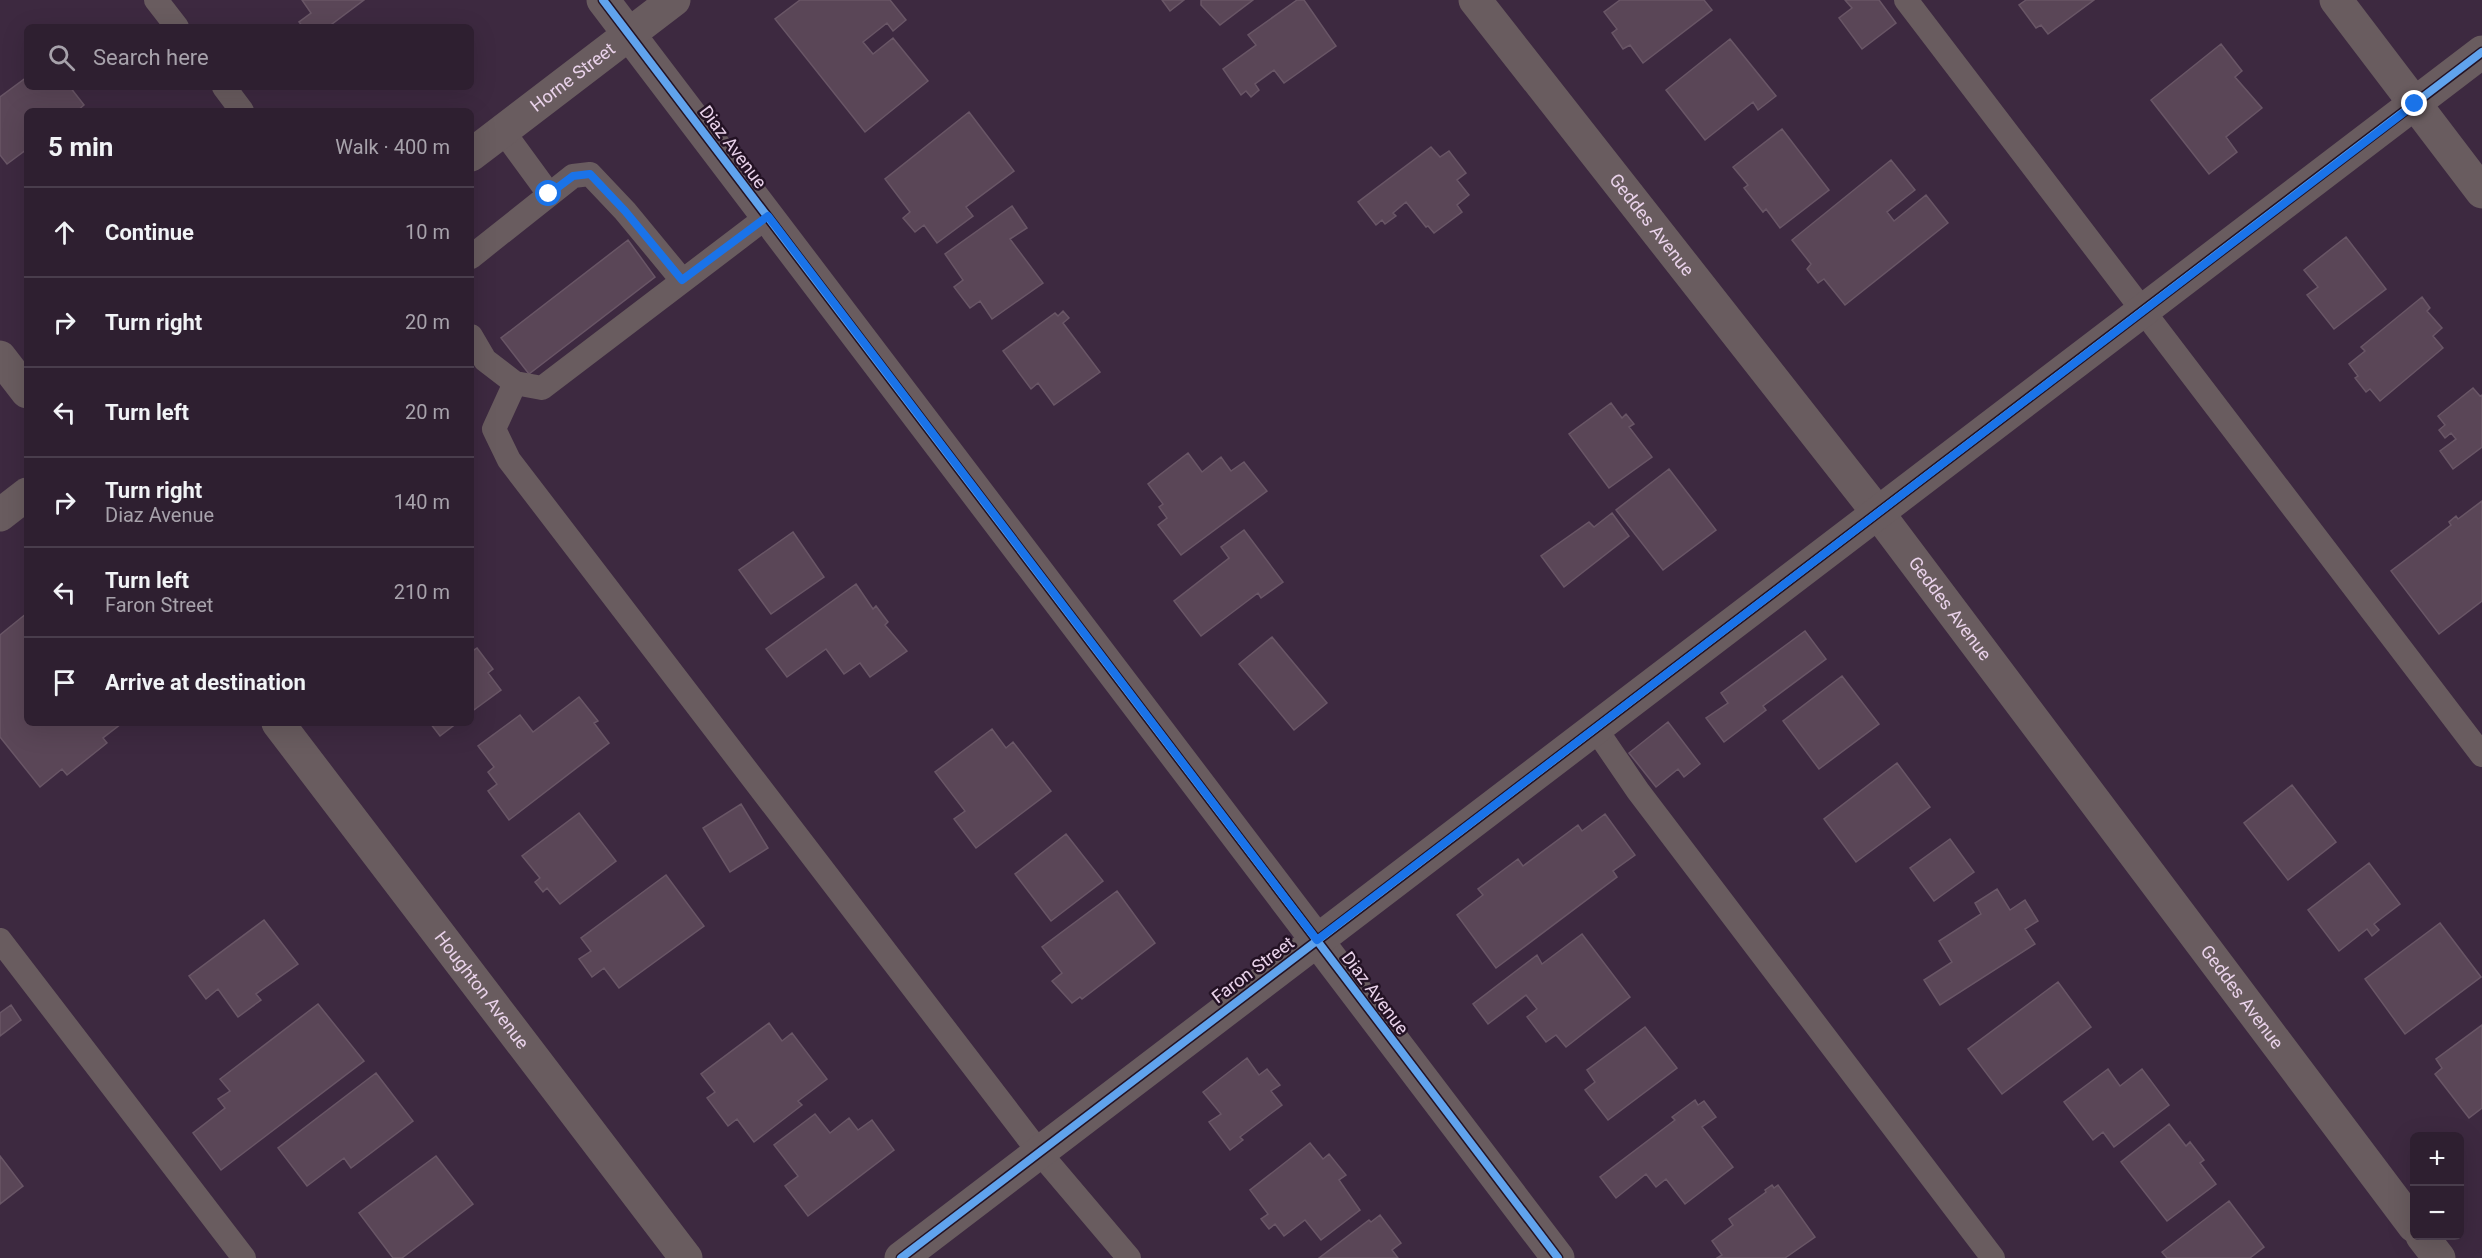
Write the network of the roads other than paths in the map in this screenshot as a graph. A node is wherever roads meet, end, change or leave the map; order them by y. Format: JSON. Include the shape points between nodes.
{"nodes":[{"id":1,"x":156,"y":0,"type":"edge"},
{"id":2,"x":603,"y":0,"type":"edge"},
{"id":3,"x":675,"y":0,"type":"edge"},
{"id":4,"x":1475,"y":0,"type":"edge"},
{"id":5,"x":1906,"y":0,"type":"edge"},
{"id":6,"x":2336,"y":0,"type":"edge"},
{"id":7,"x":175,"y":24,"type":"edge"},
{"id":8,"x":629,"y":34,"type":"junction"},
{"id":9,"x":2482,"y":52,"type":"edge"},
{"id":10,"x":226,"y":90,"type":"edge"},
{"id":11,"x":2415,"y":104,"type":"junction"},
{"id":12,"x":240,"y":108,"type":"edge"},
{"id":13,"x":503,"y":131,"type":"junction"},
{"id":14,"x":474,"y":153,"type":"edge"},
{"id":15,"x":2482,"y":192,"type":"edge"},
{"id":16,"x":549,"y":194,"type":"junction"},
{"id":17,"x":768,"y":216,"type":"junction"},
{"id":18,"x":474,"y":255,"type":"edge"},
{"id":19,"x":682,"y":280,"type":"junction"},
{"id":20,"x":2143,"y":310,"type":"junction"},
{"id":21,"x":474,"y":341,"type":"edge"},
{"id":22,"x":0,"y":357,"type":"edge"},
{"id":23,"x":515,"y":383,"type":"junction"},
{"id":24,"x":24,"y":388,"type":"edge"},
{"id":25,"x":24,"y":496,"type":"edge"},
{"id":26,"x":1878,"y":513,"type":"junction"},
{"id":27,"x":0,"y":515,"type":"edge"},
{"id":28,"x":280,"y":726,"type":"edge"},
{"id":29,"x":1595,"y":728,"type":"junction"},
{"id":30,"x":2482,"y":755,"type":"edge"},
{"id":31,"x":0,"y":940,"type":"edge"},
{"id":32,"x":1317,"y":940,"type":"junction"},
{"id":33,"x":1039,"y":1152,"type":"junction"},
{"id":34,"x":2410,"y":1219,"type":"edge"},
{"id":35,"x":2425,"y":1240,"type":"edge"},
{"id":36,"x":244,"y":1258,"type":"edge"},
{"id":37,"x":686,"y":1258,"type":"edge"},
{"id":38,"x":901,"y":1258,"type":"edge"},
{"id":39,"x":1129,"y":1258,"type":"edge"},
{"id":40,"x":1558,"y":1258,"type":"edge"},
{"id":41,"x":1993,"y":1258,"type":"edge"},
{"id":42,"x":2439,"y":1258,"type":"edge"}],
"edges":[{"from":1,"to":7,"type":"lane"},
{"from":2,"to":8,"type":"street","name":"Diaz Avenue"},
{"from":3,"to":8,"type":"street","name":"Horne Street"},
{"from":4,"to":26,"type":"street","name":"Geddes Avenue"},
{"from":5,"to":20,"type":"lane"},
{"from":6,"to":11,"type":"street"},
{"from":8,"to":13,"type":"street","name":"Horne Street"},
{"from":8,"to":17,"type":"street","name":"Diaz Avenue"},
{"from":9,"to":11,"type":"street","name":"Faron Street"},
{"from":10,"to":12,"type":"lane"},
{"from":11,"to":15,"type":"street"},
{"from":11,"to":20,"type":"street","name":"Faron Street"},
{"from":13,"to":14,"type":"street","name":"Horne Street"},
{"from":13,"to":16,"type":"lane"},
{"from":16,"to":18,"type":"lane"},
{"from":16,"to":19,"type":"lane","via":[[573,176],[590,174]]},
{"from":17,"to":19,"type":"lane"},
{"from":17,"to":32,"type":"street","name":"Diaz Avenue"},
{"from":19,"to":23,"type":"lane","via":[[542,388]]},
{"from":20,"to":26,"type":"street","name":"Faron Street"},
{"from":20,"to":30,"type":"lane"},
{"from":21,"to":23,"type":"lane","via":[[485,360]]},
{"from":22,"to":24,"type":"street"},
{"from":23,"to":33,"type":"lane","via":[[494,429],[509,460]]},
{"from":25,"to":27,"type":"street"},
{"from":26,"to":29,"type":"street","name":"Faron Street"},
{"from":26,"to":34,"type":"street","name":"Geddes Avenue"},
{"from":28,"to":37,"type":"street","name":"Houghton Avenue"},
{"from":29,"to":32,"type":"street","name":"Faron Street"},
{"from":29,"to":41,"type":"lane","via":[[1638,791]]},
{"from":31,"to":36,"type":"lane"},
{"from":32,"to":33,"type":"street","name":"Faron Street"},
{"from":32,"to":40,"type":"street","name":"Diaz Avenue"},
{"from":33,"to":38,"type":"street","name":"Faron Street"},
{"from":33,"to":39,"type":"lane"},
{"from":35,"to":42,"type":"street"}]}
